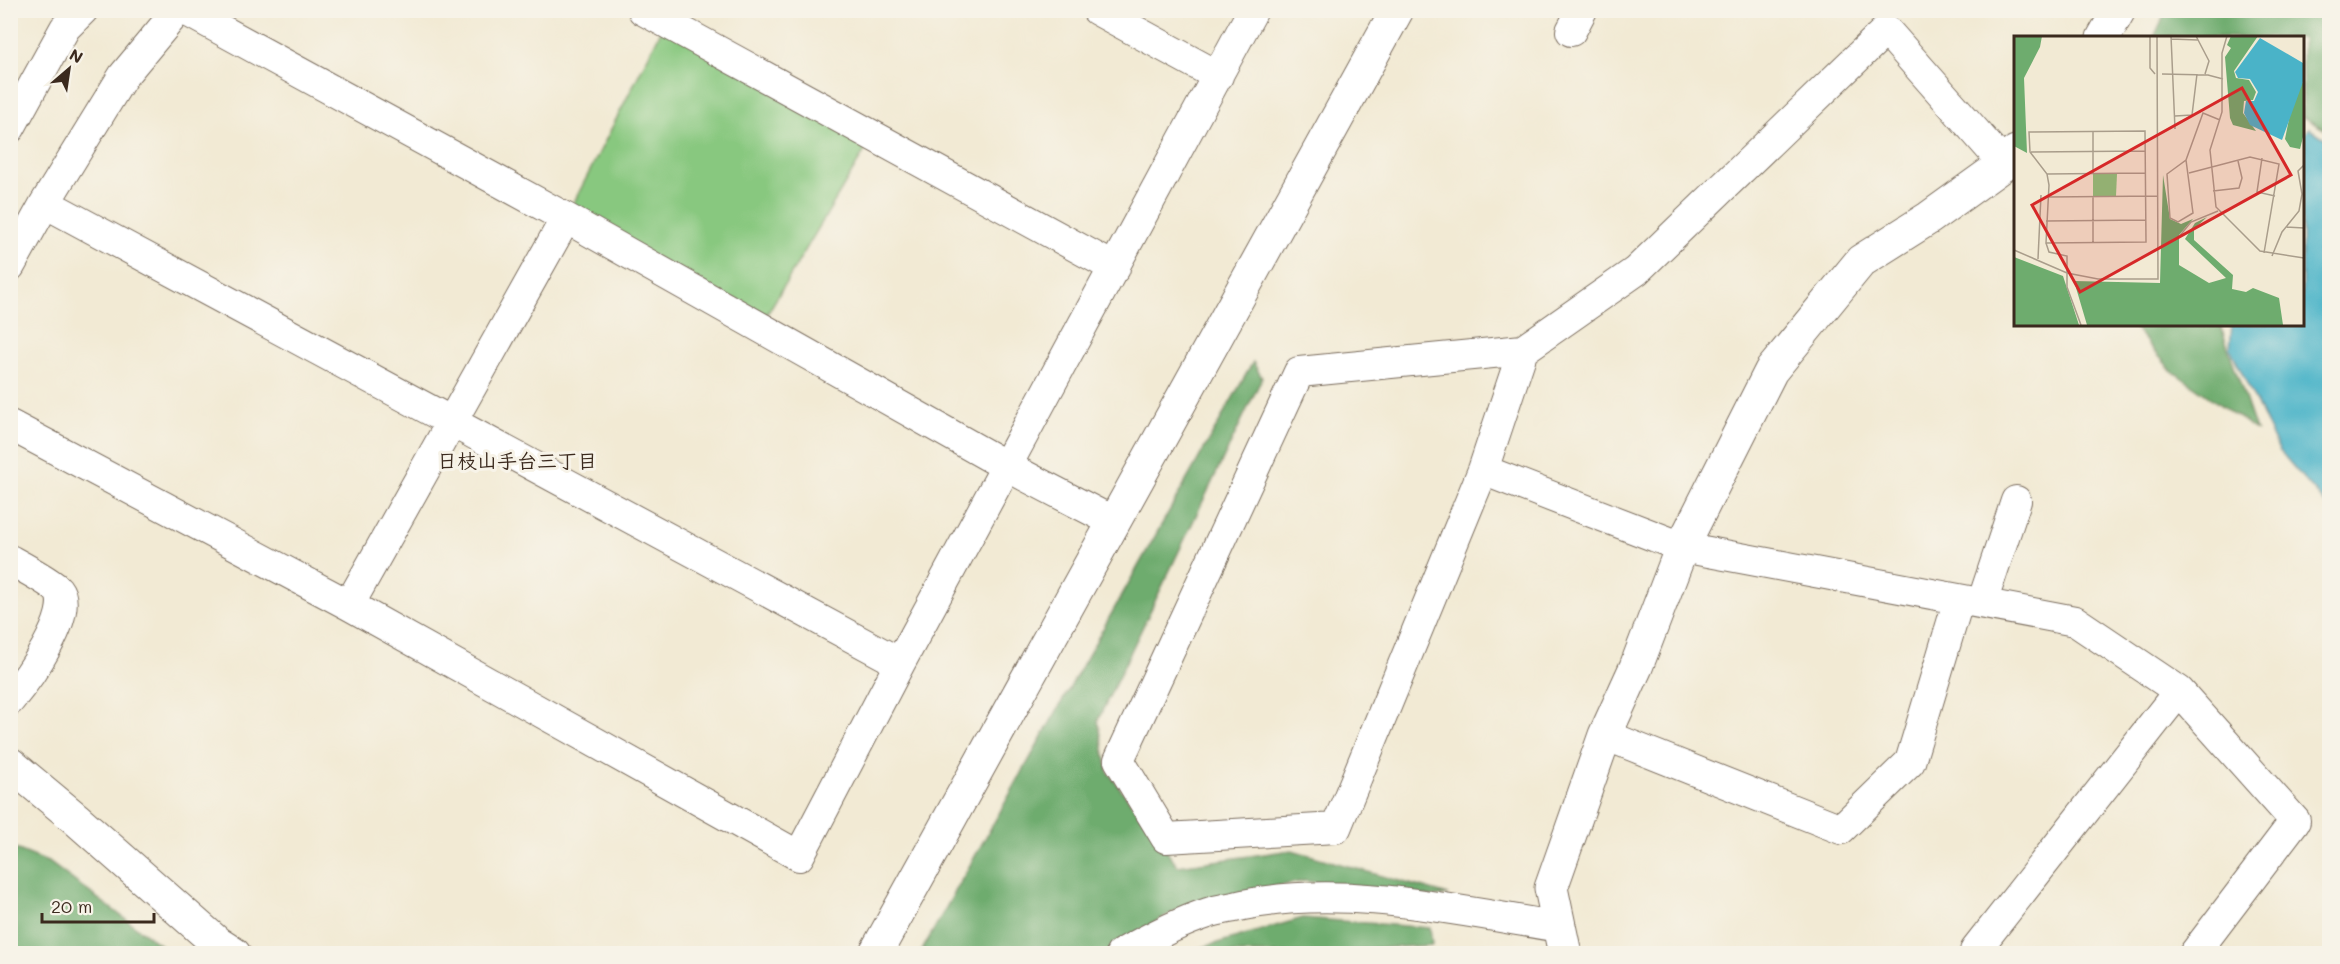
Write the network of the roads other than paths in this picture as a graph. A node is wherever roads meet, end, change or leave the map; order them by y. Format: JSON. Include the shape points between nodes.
{"nodes":[{"id":1,"x":82,"y":10,"type":"edge"},
{"id":2,"x":178,"y":10,"type":"edge"},
{"id":3,"x":185,"y":10,"type":"edge"},
{"id":4,"x":1097,"y":10,"type":"edge"},
{"id":5,"x":1253,"y":10,"type":"edge"},
{"id":6,"x":1397,"y":10,"type":"edge"},
{"id":7,"x":2119,"y":10,"type":"edge"},
{"id":8,"x":660,"y":14,"type":"edge"},
{"id":9,"x":2104,"y":36,"type":"edge"},
{"id":10,"x":1218,"y":76,"type":"junction"},
{"id":11,"x":10,"y":128,"type":"edge"},
{"id":12,"x":2010,"y":158,"type":"edge"},
{"id":13,"x":45,"y":203,"type":"junction"},
{"id":14,"x":566,"y":218,"type":"junction"},
{"id":15,"x":10,"y":266,"type":"edge"},
{"id":16,"x":1115,"y":268,"type":"junction"},
{"id":17,"x":1523,"y":350,"type":"junction"},
{"id":18,"x":452,"y":422,"type":"junction"},
{"id":19,"x":10,"y":425,"type":"edge"},
{"id":20,"x":1008,"y":467,"type":"junction"},
{"id":21,"x":1483,"y":470,"type":"junction"},
{"id":22,"x":2016,"y":501,"type":"dead end"},
{"id":23,"x":1114,"y":522,"type":"junction"},
{"id":24,"x":1682,"y":547,"type":"junction"},
{"id":25,"x":10,"y":560,"type":"edge"},
{"id":26,"x":1970,"y":601,"type":"junction"},
{"id":27,"x":350,"y":605,"type":"junction"},
{"id":28,"x":900,"y":663,"type":"junction"},
{"id":29,"x":2179,"y":691,"type":"junction"},
{"id":30,"x":10,"y":700,"type":"edge"},
{"id":31,"x":1605,"y":735,"type":"junction"},
{"id":32,"x":10,"y":764,"type":"edge"},
{"id":33,"x":1563,"y":940,"type":"edge"},
{"id":34,"x":234,"y":954,"type":"edge"},
{"id":35,"x":875,"y":954,"type":"edge"},
{"id":36,"x":1121,"y":954,"type":"edge"},
{"id":37,"x":1977,"y":954,"type":"edge"},
{"id":38,"x":2194,"y":954,"type":"edge"}],
"edges":[{"from":1,"to":11,"type":"street","via":[[65,28]]},
{"from":2,"to":13,"type":"street","via":[[123,76]]},
{"from":3,"to":14,"type":"street"},
{"from":4,"to":10,"type":"street"},
{"from":5,"to":10,"type":"street"},
{"from":6,"to":23,"type":"street"},
{"from":7,"to":9,"type":"street"},
{"from":8,"to":16,"type":"street"},
{"from":10,"to":16,"type":"street"},
{"from":12,"to":17,"type":"street","via":[[1886,30],[1636,271]]},
{"from":12,"to":24,"type":"street","via":[[1929,218],[1861,261],[1771,371]]},
{"from":13,"to":15,"type":"street"},
{"from":13,"to":18,"type":"street"},
{"from":14,"to":18,"type":"street"},
{"from":14,"to":20,"type":"street"},
{"from":16,"to":20,"type":"street"},
{"from":17,"to":21,"type":"street"},
{"from":17,"to":21,"type":"street","via":[[1299,372],[1119,760],[1166,838],[1336,828]]},
{"from":18,"to":27,"type":"street"},
{"from":18,"to":28,"type":"street"},
{"from":19,"to":27,"type":"street"},
{"from":20,"to":23,"type":"street"},
{"from":20,"to":28,"type":"street"},
{"from":21,"to":24,"type":"street"},
{"from":22,"to":26,"type":"street"},
{"from":23,"to":35,"type":"street"},
{"from":24,"to":26,"type":"street"},
{"from":24,"to":31,"type":"street"},
{"from":25,"to":30,"type":"street","via":[[57,589],[62,601],[56,629],[26,681]]},
{"from":26,"to":29,"type":"street","via":[[2074,621]]},
{"from":26,"to":31,"type":"street","via":[[1910,762],[1841,829]]},
{"from":27,"to":28,"type":"street","via":[[799,856]]},
{"from":29,"to":37,"type":"street","via":[[1975,951]]},
{"from":29,"to":38,"type":"street","via":[[2295,821]]},
{"from":31,"to":33,"type":"street","via":[[1551,888]]},
{"from":32,"to":34,"type":"street"},
{"from":33,"to":36,"type":"street","via":[[1426,907],[1336,897],[1273,899],[1209,912],[1158,933]]}]}
